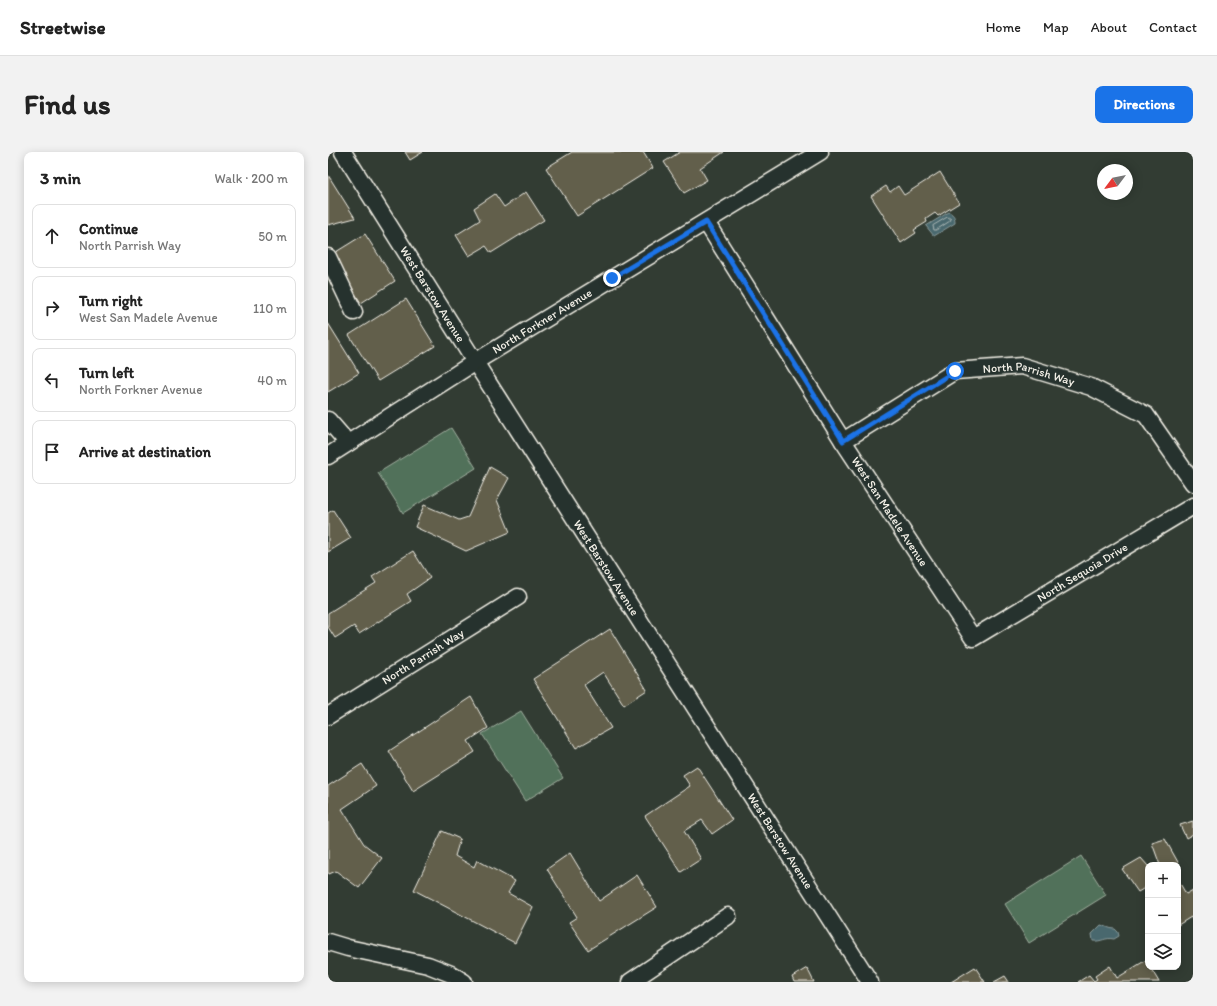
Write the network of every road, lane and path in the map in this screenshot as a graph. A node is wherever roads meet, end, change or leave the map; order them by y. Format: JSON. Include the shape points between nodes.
{"nodes":[{"id":1,"x":343,"y":152,"type":"edge"},
{"id":2,"x":817,"y":153,"type":"edge"},
{"id":3,"x":706,"y":222,"type":"junction"},
{"id":4,"x":328,"y":257,"type":"edge"},
{"id":5,"x":354,"y":312,"type":"dead end"},
{"id":6,"x":475,"y":362,"type":"junction"},
{"id":7,"x":328,"y":420,"type":"edge"},
{"id":8,"x":843,"y":441,"type":"junction"},
{"id":9,"x":348,"y":443,"type":"junction"},
{"id":10,"x":328,"y":456,"type":"edge"},
{"id":11,"x":1193,"y":483,"type":"edge"},
{"id":12,"x":1193,"y":506,"type":"edge"},
{"id":13,"x":518,"y":597,"type":"dead end"},
{"id":14,"x":973,"y":638,"type":"joint"},
{"id":15,"x":328,"y":716,"type":"edge"},
{"id":16,"x":728,"y":916,"type":"dead end"},
{"id":17,"x":328,"y":942,"type":"edge"},
{"id":18,"x":464,"y":982,"type":"edge"},
{"id":19,"x":630,"y":982,"type":"edge"},
{"id":20,"x":870,"y":982,"type":"edge"}],
"edges":[{"from":1,"to":6,"type":"street","name":"West Barstow Avenue"},
{"from":2,"to":3,"type":"street","name":"North Forkner Avenue"},
{"from":3,"to":6,"type":"street","name":"North Forkner Avenue"},
{"from":3,"to":8,"type":"street","name":"West San Madele Avenue"},
{"from":4,"to":5,"type":"street"},
{"from":6,"to":9,"type":"street","name":"North Forkner Avenue"},
{"from":6,"to":20,"type":"street","name":"West Barstow Avenue"},
{"from":7,"to":9,"type":"street"},
{"from":8,"to":11,"type":"street","name":"North Parrish Way","via":[[955,371],[1022,366],[1091,387],[1146,415]]},
{"from":8,"to":14,"type":"street","name":"West San Madele Avenue"},
{"from":9,"to":10,"type":"street","name":"North Forkner Avenue"},
{"from":12,"to":14,"type":"street","name":"North Sequoia Drive"},
{"from":13,"to":15,"type":"street","name":"North Parrish Way"},
{"from":16,"to":19,"type":"street"},
{"from":17,"to":18,"type":"street","via":[[428,965]]}]}
